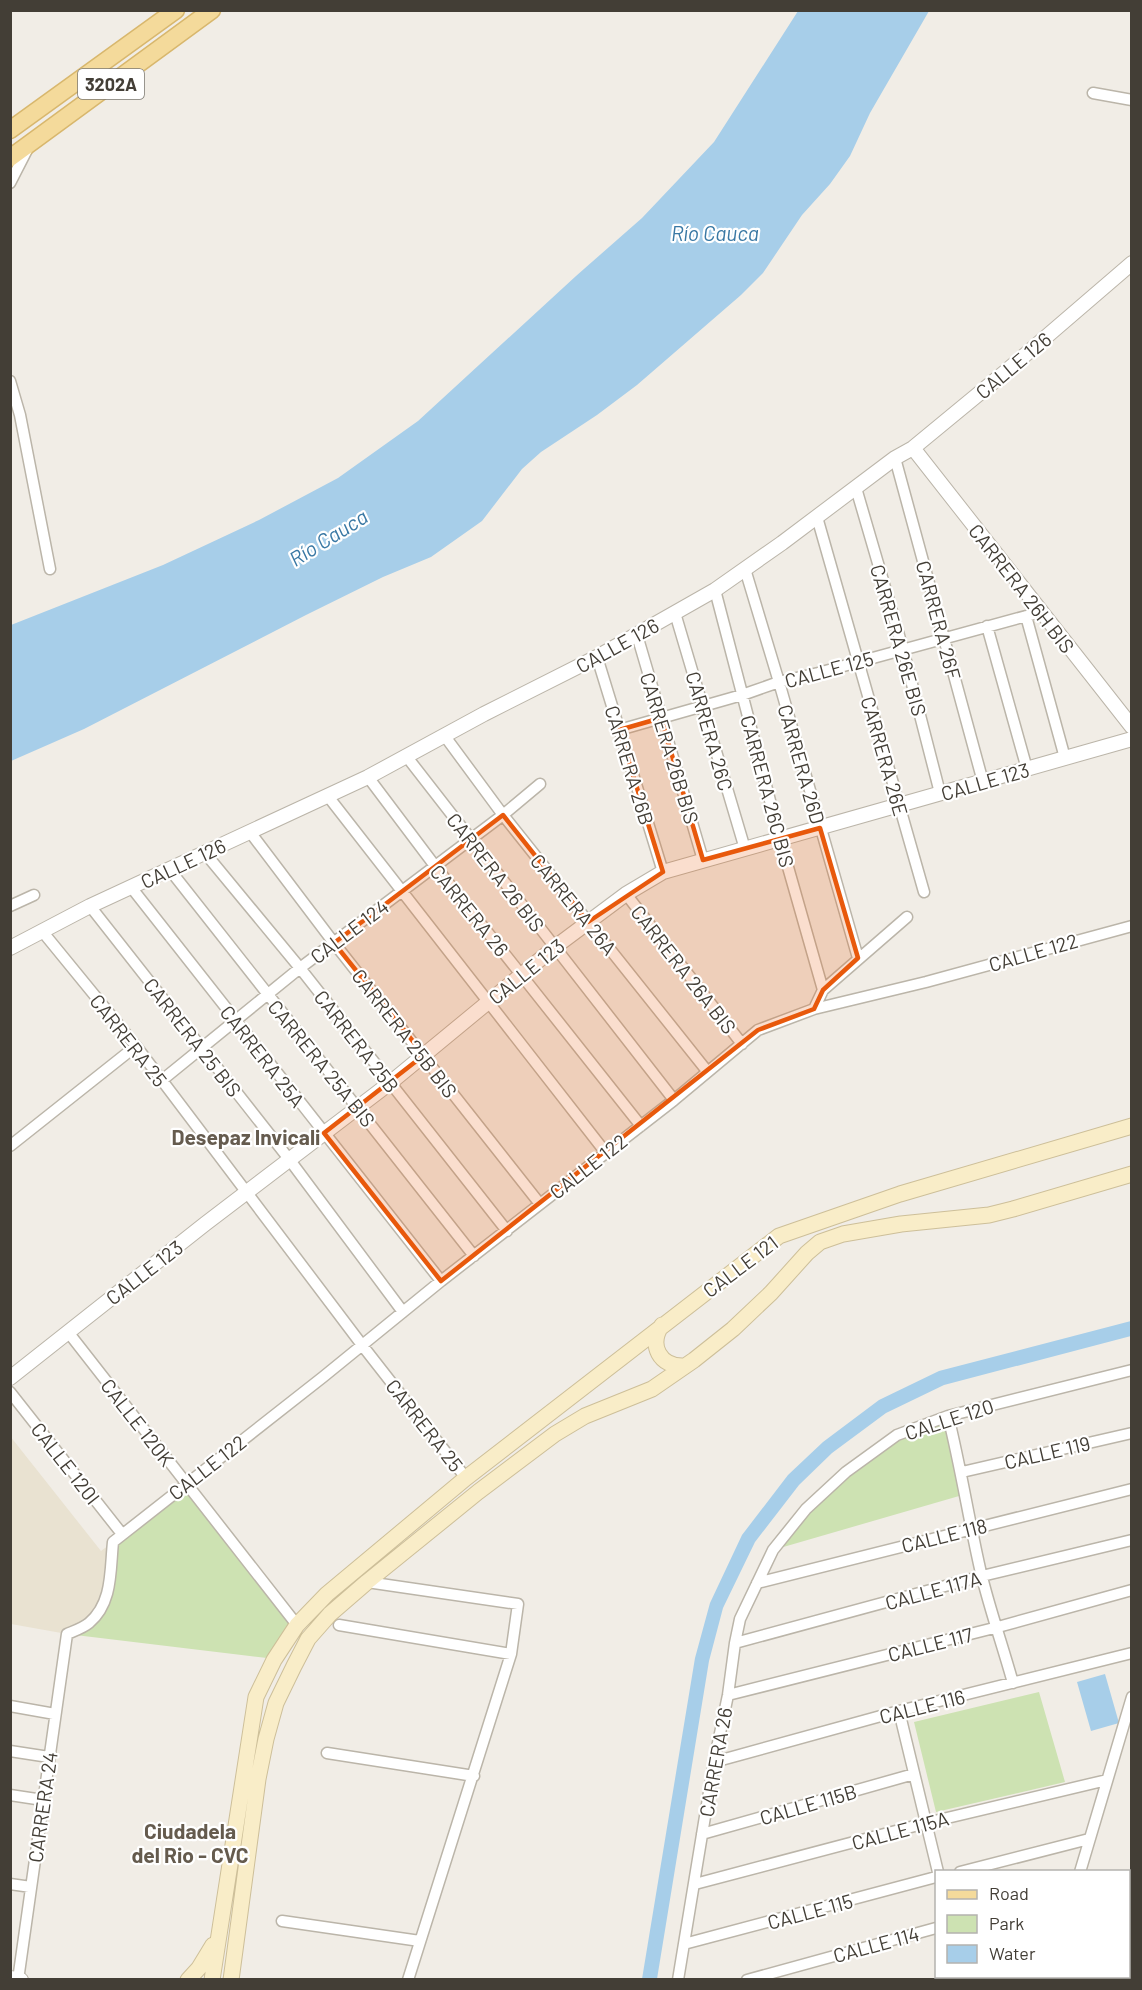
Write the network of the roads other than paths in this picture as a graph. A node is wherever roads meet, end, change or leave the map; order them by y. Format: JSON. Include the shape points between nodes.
{"nodes":[{"id":1,"x":176,"y":10,"type":"edge"},
{"id":2,"x":212,"y":10,"type":"edge"},
{"id":3,"x":1093,"y":93,"type":"dead end"},
{"id":4,"x":1131,"y":100,"type":"edge"},
{"id":5,"x":10,"y":130,"type":"edge"},
{"id":6,"x":30,"y":144,"type":"junction"},
{"id":7,"x":10,"y":158,"type":"edge"},
{"id":8,"x":10,"y":183,"type":"edge"},
{"id":9,"x":1131,"y":263,"type":"edge"},
{"id":10,"x":10,"y":381,"type":"edge"},
{"id":11,"x":913,"y":448,"type":"junction"},
{"id":12,"x":895,"y":458,"type":"junction"},
{"id":13,"x":855,"y":488,"type":"junction"},
{"id":14,"x":817,"y":517,"type":"junction"},
{"id":15,"x":50,"y":569,"type":"dead end"},
{"id":16,"x":745,"y":569,"type":"junction"},
{"id":17,"x":715,"y":590,"type":"junction"},
{"id":18,"x":1041,"y":612,"type":"junction"},
{"id":19,"x":675,"y":613,"type":"junction"},
{"id":20,"x":1026,"y":616,"type":"junction"},
{"id":21,"x":987,"y":626,"type":"junction"},
{"id":22,"x":637,"y":635,"type":"junction"},
{"id":23,"x":944,"y":638,"type":"junction"},
{"id":24,"x":903,"y":649,"type":"junction"},
{"id":25,"x":597,"y":657,"type":"junction"},
{"id":26,"x":858,"y":662,"type":"junction"},
{"id":27,"x":779,"y":682,"type":"junction"},
{"id":28,"x":742,"y":695,"type":"junction"},
{"id":29,"x":703,"y":706,"type":"junction"},
{"id":30,"x":661,"y":718,"type":"junction"},
{"id":31,"x":1131,"y":727,"type":"edge"},
{"id":32,"x":619,"y":730,"type":"junction"},
{"id":33,"x":444,"y":735,"type":"junction"},
{"id":34,"x":1131,"y":739,"type":"edge"},
{"id":35,"x":407,"y":757,"type":"junction"},
{"id":36,"x":1065,"y":758,"type":"junction"},
{"id":37,"x":1027,"y":769,"type":"junction"},
{"id":38,"x":368,"y":777,"type":"junction"},
{"id":39,"x":983,"y":782,"type":"junction"},
{"id":40,"x":540,"y":784,"type":"dead end"},
{"id":41,"x":940,"y":793,"type":"junction"},
{"id":42,"x":327,"y":795,"type":"junction"},
{"id":43,"x":899,"y":805,"type":"junction"},
{"id":44,"x":502,"y":815,"type":"junction"},
{"id":45,"x":820,"y":828,"type":"junction"},
{"id":46,"x":250,"y":832,"type":"junction"},
{"id":47,"x":470,"y":839,"type":"junction"},
{"id":48,"x":780,"y":839,"type":"junction"},
{"id":49,"x":745,"y":849,"type":"junction"},
{"id":50,"x":205,"y":853,"type":"junction"},
{"id":51,"x":703,"y":860,"type":"junction"},
{"id":52,"x":435,"y":866,"type":"junction"},
{"id":53,"x":170,"y":870,"type":"junction"},
{"id":54,"x":663,"y":872,"type":"junction"},
{"id":55,"x":131,"y":887,"type":"junction"},
{"id":56,"x":402,"y":891,"type":"junction"},
{"id":57,"x":924,"y":892,"type":"dead end"},
{"id":58,"x":626,"y":894,"type":"junction"},
{"id":59,"x":34,"y":895,"type":"dead end"},
{"id":60,"x":10,"y":906,"type":"edge"},
{"id":61,"x":90,"y":906,"type":"junction"},
{"id":62,"x":907,"y":917,"type":"dead end"},
{"id":63,"x":588,"y":922,"type":"junction"},
{"id":64,"x":1131,"y":926,"type":"edge"},
{"id":65,"x":42,"y":931,"type":"junction"},
{"id":66,"x":334,"y":943,"type":"junction"},
{"id":67,"x":555,"y":946,"type":"junction"},
{"id":68,"x":10,"y":948,"type":"edge"},
{"id":69,"x":858,"y":958,"type":"junction"},
{"id":70,"x":300,"y":968,"type":"junction"},
{"id":71,"x":522,"y":973,"type":"junction"},
{"id":72,"x":823,"y":990,"type":"junction"},
{"id":73,"x":267,"y":994,"type":"junction"},
{"id":74,"x":489,"y":1001,"type":"junction"},
{"id":75,"x":814,"y":1009,"type":"junction"},
{"id":76,"x":235,"y":1020,"type":"junction"},
{"id":77,"x":742,"y":1044,"type":"junction"},
{"id":78,"x":136,"y":1046,"type":"junction"},
{"id":79,"x":202,"y":1047,"type":"junction"},
{"id":80,"x":424,"y":1055,"type":"junction"},
{"id":81,"x":707,"y":1071,"type":"junction"},
{"id":82,"x":161,"y":1081,"type":"junction"},
{"id":83,"x":390,"y":1083,"type":"junction"},
{"id":84,"x":675,"y":1100,"type":"junction"},
{"id":85,"x":358,"y":1107,"type":"junction"},
{"id":86,"x":641,"y":1126,"type":"junction"},
{"id":87,"x":1131,"y":1126,"type":"edge"},
{"id":88,"x":324,"y":1133,"type":"junction"},
{"id":89,"x":10,"y":1146,"type":"edge"},
{"id":90,"x":606,"y":1153,"type":"junction"},
{"id":91,"x":289,"y":1159,"type":"junction"},
{"id":92,"x":1131,"y":1174,"type":"edge"},
{"id":93,"x":247,"y":1192,"type":"junction"},
{"id":94,"x":540,"y":1204,"type":"junction"},
{"id":95,"x":507,"y":1231,"type":"junction"},
{"id":96,"x":474,"y":1256,"type":"junction"},
{"id":97,"x":441,"y":1281,"type":"junction"},
{"id":98,"x":403,"y":1312,"type":"junction"},
{"id":99,"x":662,"y":1325,"type":"junction"},
{"id":100,"x":68,"y":1332,"type":"junction"},
{"id":101,"x":362,"y":1345,"type":"junction"},
{"id":102,"x":684,"y":1366,"type":"junction"},
{"id":103,"x":1131,"y":1371,"type":"edge"},
{"id":104,"x":10,"y":1378,"type":"edge"},
{"id":105,"x":10,"y":1392,"type":"edge"},
{"id":106,"x":948,"y":1416,"type":"junction"},
{"id":107,"x":1131,"y":1433,"type":"edge"},
{"id":108,"x":962,"y":1472,"type":"junction"},
{"id":109,"x":466,"y":1478,"type":"junction"},
{"id":110,"x":186,"y":1484,"type":"junction"},
{"id":111,"x":1131,"y":1489,"type":"edge"},
{"id":112,"x":971,"y":1528,"type":"junction"},
{"id":113,"x":122,"y":1534,"type":"junction"},
{"id":114,"x":1131,"y":1540,"type":"edge"},
{"id":115,"x":772,"y":1550,"type":"joint"},
{"id":116,"x":982,"y":1576,"type":"junction"},
{"id":117,"x":367,"y":1582,"type":"junction"},
{"id":118,"x":758,"y":1583,"type":"junction"},
{"id":119,"x":1131,"y":1590,"type":"edge"},
{"id":120,"x":297,"y":1625,"type":"junction"},
{"id":121,"x":339,"y":1625,"type":"dead end"},
{"id":122,"x":998,"y":1627,"type":"junction"},
{"id":123,"x":67,"y":1634,"type":"joint"},
{"id":124,"x":735,"y":1643,"type":"junction"},
{"id":125,"x":1131,"y":1653,"type":"edge"},
{"id":126,"x":511,"y":1654,"type":"junction"},
{"id":127,"x":1013,"y":1683,"type":"junction"},
{"id":128,"x":728,"y":1695,"type":"junction"},
{"id":129,"x":1131,"y":1697,"type":"edge"},
{"id":130,"x":10,"y":1707,"type":"edge"},
{"id":131,"x":899,"y":1711,"type":"junction"},
{"id":132,"x":56,"y":1714,"type":"junction"},
{"id":133,"x":10,"y":1751,"type":"edge"},
{"id":134,"x":327,"y":1753,"type":"dead end"},
{"id":135,"x":49,"y":1757,"type":"junction"},
{"id":136,"x":714,"y":1762,"type":"junction"},
{"id":137,"x":914,"y":1774,"type":"junction"},
{"id":138,"x":474,"y":1776,"type":"junction"},
{"id":139,"x":1107,"y":1780,"type":"junction"},
{"id":140,"x":10,"y":1795,"type":"edge"},
{"id":141,"x":43,"y":1800,"type":"junction"},
{"id":142,"x":926,"y":1823,"type":"junction"},
{"id":143,"x":702,"y":1834,"type":"junction"},
{"id":144,"x":1089,"y":1839,"type":"junction"},
{"id":145,"x":938,"y":1870,"type":"edge"},
{"id":146,"x":968,"y":1870,"type":"edge"},
{"id":147,"x":1081,"y":1870,"type":"edge"},
{"id":148,"x":935,"y":1877,"type":"edge"},
{"id":149,"x":10,"y":1884,"type":"edge"},
{"id":150,"x":695,"y":1884,"type":"junction"},
{"id":151,"x":31,"y":1887,"type":"junction"},
{"id":152,"x":282,"y":1921,"type":"dead end"},
{"id":153,"x":935,"y":1928,"type":"edge"},
{"id":154,"x":218,"y":1934,"type":"junction"},
{"id":155,"x":420,"y":1941,"type":"junction"},
{"id":156,"x":684,"y":1944,"type":"junction"},
{"id":157,"x":10,"y":1978,"type":"edge"},
{"id":158,"x":19,"y":1979,"type":"edge"},
{"id":159,"x":188,"y":1980,"type":"edge"},
{"id":160,"x":212,"y":1980,"type":"edge"},
{"id":161,"x":231,"y":1980,"type":"edge"},
{"id":162,"x":408,"y":1980,"type":"edge"},
{"id":163,"x":678,"y":1980,"type":"edge"},
{"id":164,"x":747,"y":1980,"type":"edge"}],
"edges":[{"from":1,"to":5,"type":"main road","number":"3202A"},
{"from":2,"to":6,"type":"main road","number":"3202A"},
{"from":3,"to":4,"type":"street"},
{"from":6,"to":7,"type":"main road","number":"3202A"},
{"from":6,"to":8,"type":"street"},
{"from":9,"to":11,"type":"street","name":"CALLE 126"},
{"from":10,"to":15,"type":"street"},
{"from":11,"to":12,"type":"street","name":"CALLE 126"},
{"from":11,"to":18,"type":"street","name":"CARRERA 26H BIS"},
{"from":12,"to":13,"type":"street","name":"CALLE 126"},
{"from":12,"to":23,"type":"street","name":"CARRERA 26F"},
{"from":13,"to":14,"type":"street","name":"CALLE 126"},
{"from":13,"to":24,"type":"street","name":"CARRERA 26E BIS"},
{"from":14,"to":16,"type":"street","name":"CALLE 126"},
{"from":14,"to":26,"type":"street","name":"CARRERA 26E"},
{"from":16,"to":17,"type":"street","name":"CALLE 126"},
{"from":16,"to":27,"type":"street","name":"CARRERA 26D"},
{"from":17,"to":19,"type":"street","name":"CALLE 126"},
{"from":17,"to":28,"type":"street","name":"CARRERA 26C BIS"},
{"from":18,"to":20,"type":"street","name":"CALLE 125"},
{"from":18,"to":31,"type":"street","name":"CARRERA 26H BIS"},
{"from":19,"to":22,"type":"street","name":"CALLE 126"},
{"from":19,"to":29,"type":"street","name":"CARRERA 26C"},
{"from":20,"to":21,"type":"street","name":"CALLE 125"},
{"from":20,"to":36,"type":"street"},
{"from":21,"to":23,"type":"street","name":"CALLE 125"},
{"from":21,"to":37,"type":"street"},
{"from":22,"to":25,"type":"street","name":"CALLE 126"},
{"from":22,"to":30,"type":"street","name":"CARRERA 26B BIS"},
{"from":23,"to":24,"type":"street","name":"CALLE 125"},
{"from":23,"to":39,"type":"street","name":"CARRERA 26F"},
{"from":24,"to":26,"type":"street","name":"CALLE 125"},
{"from":24,"to":41,"type":"street","name":"CARRERA 26E BIS"},
{"from":25,"to":32,"type":"street","name":"CARRERA 26B"},
{"from":25,"to":33,"type":"street","name":"CALLE 126"},
{"from":26,"to":27,"type":"street","name":"CALLE 125"},
{"from":26,"to":43,"type":"street","name":"CARRERA 26E"},
{"from":27,"to":28,"type":"street","name":"CALLE 125"},
{"from":27,"to":45,"type":"street","name":"CARRERA 26D"},
{"from":28,"to":29,"type":"street","name":"CALLE 125"},
{"from":28,"to":48,"type":"street","name":"CARRERA 26C BIS"},
{"from":29,"to":30,"type":"street","name":"CALLE 125"},
{"from":29,"to":49,"type":"street","name":"CARRERA 26C"},
{"from":30,"to":32,"type":"street","name":"CALLE 125"},
{"from":30,"to":51,"type":"street","name":"CARRERA 26B BIS"},
{"from":32,"to":54,"type":"street","name":"CARRERA 26B"},
{"from":33,"to":35,"type":"street","name":"CALLE 126"},
{"from":33,"to":44,"type":"street","name":"CARRERA 26A"},
{"from":34,"to":36,"type":"street","name":"CALLE 123"},
{"from":35,"to":38,"type":"street","name":"CALLE 126"},
{"from":35,"to":47,"type":"street","name":"CARRERA 26 BIS"},
{"from":36,"to":37,"type":"street","name":"CALLE 123"},
{"from":37,"to":39,"type":"street","name":"CALLE 123"},
{"from":38,"to":42,"type":"street","name":"CALLE 126"},
{"from":38,"to":52,"type":"street","name":"CARRERA 26"},
{"from":39,"to":41,"type":"street","name":"CALLE 123"},
{"from":40,"to":44,"type":"street","name":"CALLE 124"},
{"from":41,"to":43,"type":"street","name":"CALLE 123"},
{"from":42,"to":46,"type":"street","name":"CALLE 126"},
{"from":42,"to":56,"type":"street"},
{"from":43,"to":45,"type":"street","name":"CALLE 123"},
{"from":43,"to":57,"type":"street","name":"CARRERA 26E"},
{"from":44,"to":47,"type":"street","name":"CALLE 124"},
{"from":44,"to":63,"type":"street","name":"CARRERA 26A"},
{"from":45,"to":48,"type":"street","name":"CALLE 123"},
{"from":45,"to":69,"type":"street","name":"CARRERA 26D"},
{"from":46,"to":50,"type":"street","name":"CALLE 126"},
{"from":46,"to":66,"type":"street","name":"CARRERA 25B BIS"},
{"from":47,"to":52,"type":"street","name":"CALLE 124"},
{"from":47,"to":67,"type":"street","name":"CARRERA 26 BIS"},
{"from":48,"to":49,"type":"street","name":"CALLE 123"},
{"from":48,"to":72,"type":"street","name":"CARRERA 26C BIS"},
{"from":49,"to":51,"type":"street","name":"CALLE 123"},
{"from":50,"to":53,"type":"street","name":"CALLE 126"},
{"from":50,"to":70,"type":"street","name":"CARRERA 25B"},
{"from":51,"to":54,"type":"street","name":"CALLE 123"},
{"from":52,"to":56,"type":"street","name":"CALLE 124"},
{"from":52,"to":71,"type":"street","name":"CARRERA 26"},
{"from":53,"to":55,"type":"street","name":"CALLE 126"},
{"from":53,"to":73,"type":"street","name":"CARRERA 25A BIS"},
{"from":54,"to":58,"type":"street","name":"CALLE 123"},
{"from":55,"to":61,"type":"street","name":"CALLE 126"},
{"from":55,"to":76,"type":"street","name":"CARRERA 25A"},
{"from":56,"to":66,"type":"street","name":"CALLE 124"},
{"from":56,"to":74,"type":"street"},
{"from":58,"to":63,"type":"street","name":"CALLE 123"},
{"from":58,"to":77,"type":"street","name":"CARRERA 26A BIS"},
{"from":59,"to":60,"type":"street"},
{"from":61,"to":65,"type":"street","name":"CALLE 126"},
{"from":61,"to":79,"type":"street","name":"CARRERA 25 BIS"},
{"from":62,"to":69,"type":"street"},
{"from":63,"to":67,"type":"street","name":"CALLE 123"},
{"from":63,"to":81,"type":"street","name":"CARRERA 26A"},
{"from":64,"to":75,"type":"street","name":"CALLE 122"},
{"from":65,"to":68,"type":"street","name":"CALLE 126"},
{"from":65,"to":78,"type":"street","name":"CARRERA 25"},
{"from":66,"to":70,"type":"street","name":"CALLE 124"},
{"from":66,"to":80,"type":"street","name":"CARRERA 25B BIS"},
{"from":67,"to":71,"type":"street","name":"CALLE 123"},
{"from":67,"to":84,"type":"street","name":"CARRERA 26 BIS"},
{"from":69,"to":72,"type":"street"},
{"from":70,"to":73,"type":"street","name":"CALLE 124"},
{"from":70,"to":83,"type":"street","name":"CARRERA 25B"},
{"from":71,"to":74,"type":"street","name":"CALLE 123"},
{"from":71,"to":86,"type":"street","name":"CARRERA 26"},
{"from":72,"to":75,"type":"street"},
{"from":73,"to":76,"type":"street","name":"CALLE 124"},
{"from":73,"to":85,"type":"street","name":"CARRERA 25A BIS"},
{"from":74,"to":80,"type":"street","name":"CALLE 123"},
{"from":74,"to":90,"type":"street"},
{"from":75,"to":77,"type":"street","name":"CALLE 122","via":[[758,1030]]},
{"from":76,"to":79,"type":"street","name":"CALLE 124"},
{"from":76,"to":88,"type":"street","name":"CARRERA 25A"},
{"from":77,"to":81,"type":"street","name":"CALLE 122"},
{"from":78,"to":82,"type":"street","name":"CARRERA 25"},
{"from":78,"to":89,"type":"street"},
{"from":79,"to":82,"type":"street","name":"CALLE 124"},
{"from":79,"to":91,"type":"street","name":"CARRERA 25 BIS"},
{"from":80,"to":83,"type":"street","name":"CALLE 123"},
{"from":80,"to":94,"type":"street","name":"CARRERA 25B BIS"},
{"from":81,"to":84,"type":"street","name":"CALLE 122"},
{"from":82,"to":93,"type":"street","name":"CARRERA 25"},
{"from":83,"to":85,"type":"street","name":"CALLE 123"},
{"from":83,"to":95,"type":"street","name":"CARRERA 25B"},
{"from":84,"to":86,"type":"street","name":"CALLE 122"},
{"from":85,"to":88,"type":"street","name":"CALLE 123"},
{"from":85,"to":96,"type":"street","name":"CARRERA 25A BIS"},
{"from":86,"to":90,"type":"street","name":"CALLE 122"},
{"from":87,"to":99,"type":"main road","name":"CALLE 121","via":[[900,1194],[779,1236]]},
{"from":88,"to":91,"type":"street","name":"CALLE 123"},
{"from":88,"to":97,"type":"street","name":"CARRERA 25A"},
{"from":90,"to":94,"type":"street","name":"CALLE 122"},
{"from":91,"to":93,"type":"street","name":"CALLE 123"},
{"from":91,"to":98,"type":"street","name":"CARRERA 25 BIS"},
{"from":92,"to":102,"type":"main road","name":"CALLE 121","via":[[989,1215],[901,1224],[820,1242],[733,1329]]},
{"from":93,"to":100,"type":"street","name":"CALLE 123"},
{"from":93,"to":101,"type":"street","name":"CARRERA 25"},
{"from":94,"to":95,"type":"street","name":"CALLE 122"},
{"from":95,"to":96,"type":"street","name":"CALLE 122"},
{"from":96,"to":97,"type":"street","name":"CALLE 122"},
{"from":97,"to":98,"type":"street","name":"CALLE 122"},
{"from":98,"to":101,"type":"street","name":"CALLE 122"},
{"from":99,"to":102,"type":"main road","via":[[656,1337],[657,1350],[671,1365]]},
{"from":99,"to":109,"type":"main road","name":"CALLE 121"},
{"from":100,"to":104,"type":"street","name":"CALLE 123"},
{"from":100,"to":110,"type":"street","name":"CALLE 120K"},
{"from":101,"to":109,"type":"street","name":"CARRERA 25"},
{"from":101,"to":110,"type":"street","name":"CALLE 122"},
{"from":102,"to":117,"type":"main road","name":"CALLE 121","via":[[652,1389],[585,1416],[555,1434]]},
{"from":103,"to":106,"type":"street","name":"CALLE 120"},
{"from":105,"to":113,"type":"street","name":"CALLE 120I"},
{"from":106,"to":108,"type":"street"},
{"from":106,"to":115,"type":"street","name":"CALLE 120","via":[[897,1435],[846,1472],[806,1509]]},
{"from":107,"to":108,"type":"street","name":"CALLE 119"},
{"from":108,"to":112,"type":"street"},
{"from":109,"to":120,"type":"main road","name":"CARRERA 25","via":[[327,1594]]},
{"from":110,"to":113,"type":"street","name":"CALLE 122"},
{"from":110,"to":120,"type":"street","name":"CALLE 120K"},
{"from":111,"to":112,"type":"street","name":"CALLE 118"},
{"from":112,"to":116,"type":"street"},
{"from":112,"to":118,"type":"street","name":"CALLE 118"},
{"from":113,"to":123,"type":"street","name":"CALLE 122","via":[[113,1542],[108,1593],[100,1611],[87,1624]]},
{"from":114,"to":116,"type":"street","name":"CALLE 117A"},
{"from":115,"to":118,"type":"street","name":"CARRERA 26"},
{"from":116,"to":122,"type":"street"},
{"from":116,"to":124,"type":"street","name":"CALLE 117A"},
{"from":117,"to":126,"type":"street","via":[[518,1604]]},
{"from":117,"to":161,"type":"main road","via":[[308,1639],[276,1703],[258,1779]]},
{"from":118,"to":124,"type":"street","name":"CARRERA 26","via":[[740,1619]]},
{"from":119,"to":122,"type":"street","name":"CALLE 117"},
{"from":120,"to":154,"type":"main road","name":"CARRERA 25","via":[[256,1697]]},
{"from":121,"to":126,"type":"street"},
{"from":122,"to":127,"type":"street"},
{"from":122,"to":128,"type":"street","name":"CALLE 117"},
{"from":123,"to":132,"type":"street","name":"CARRERA 24"},
{"from":124,"to":128,"type":"street","name":"CARRERA 26"},
{"from":125,"to":127,"type":"street","name":"CALLE 116"},
{"from":126,"to":138,"type":"street"},
{"from":127,"to":131,"type":"street","name":"CALLE 116"},
{"from":128,"to":136,"type":"street","name":"CARRERA 26"},
{"from":129,"to":139,"type":"street"},
{"from":130,"to":132,"type":"street"},
{"from":131,"to":136,"type":"street","name":"CALLE 116"},
{"from":131,"to":137,"type":"street"},
{"from":132,"to":135,"type":"street","name":"CARRERA 24"},
{"from":133,"to":135,"type":"street"},
{"from":134,"to":138,"type":"street"},
{"from":135,"to":141,"type":"street","name":"CARRERA 24"},
{"from":136,"to":143,"type":"street","name":"CARRERA 26"},
{"from":137,"to":142,"type":"street"},
{"from":137,"to":143,"type":"street","name":"CALLE 115B"},
{"from":138,"to":155,"type":"street"},
{"from":139,"to":142,"type":"street","name":"CALLE 115A"},
{"from":139,"to":144,"type":"street"},
{"from":140,"to":141,"type":"street"},
{"from":141,"to":151,"type":"street","name":"CARRERA 24"},
{"from":142,"to":145,"type":"street"},
{"from":142,"to":150,"type":"street","name":"CALLE 115A"},
{"from":143,"to":150,"type":"street","name":"CARRERA 26"},
{"from":144,"to":146,"type":"street"},
{"from":144,"to":147,"type":"street"},
{"from":148,"to":156,"type":"street","name":"CALLE 115"},
{"from":149,"to":151,"type":"street"},
{"from":150,"to":156,"type":"street","name":"CARRERA 26"},
{"from":151,"to":158,"type":"street","name":"CARRERA 24"},
{"from":152,"to":155,"type":"street"},
{"from":153,"to":164,"type":"street","name":"CALLE 114"},
{"from":154,"to":159,"type":"main road","via":[[210,1952]]},
{"from":154,"to":160,"type":"main road","name":"CARRERA 25"},
{"from":155,"to":162,"type":"street"},
{"from":156,"to":163,"type":"street","name":"CARRERA 26"},
{"from":157,"to":158,"type":"street"}]}
